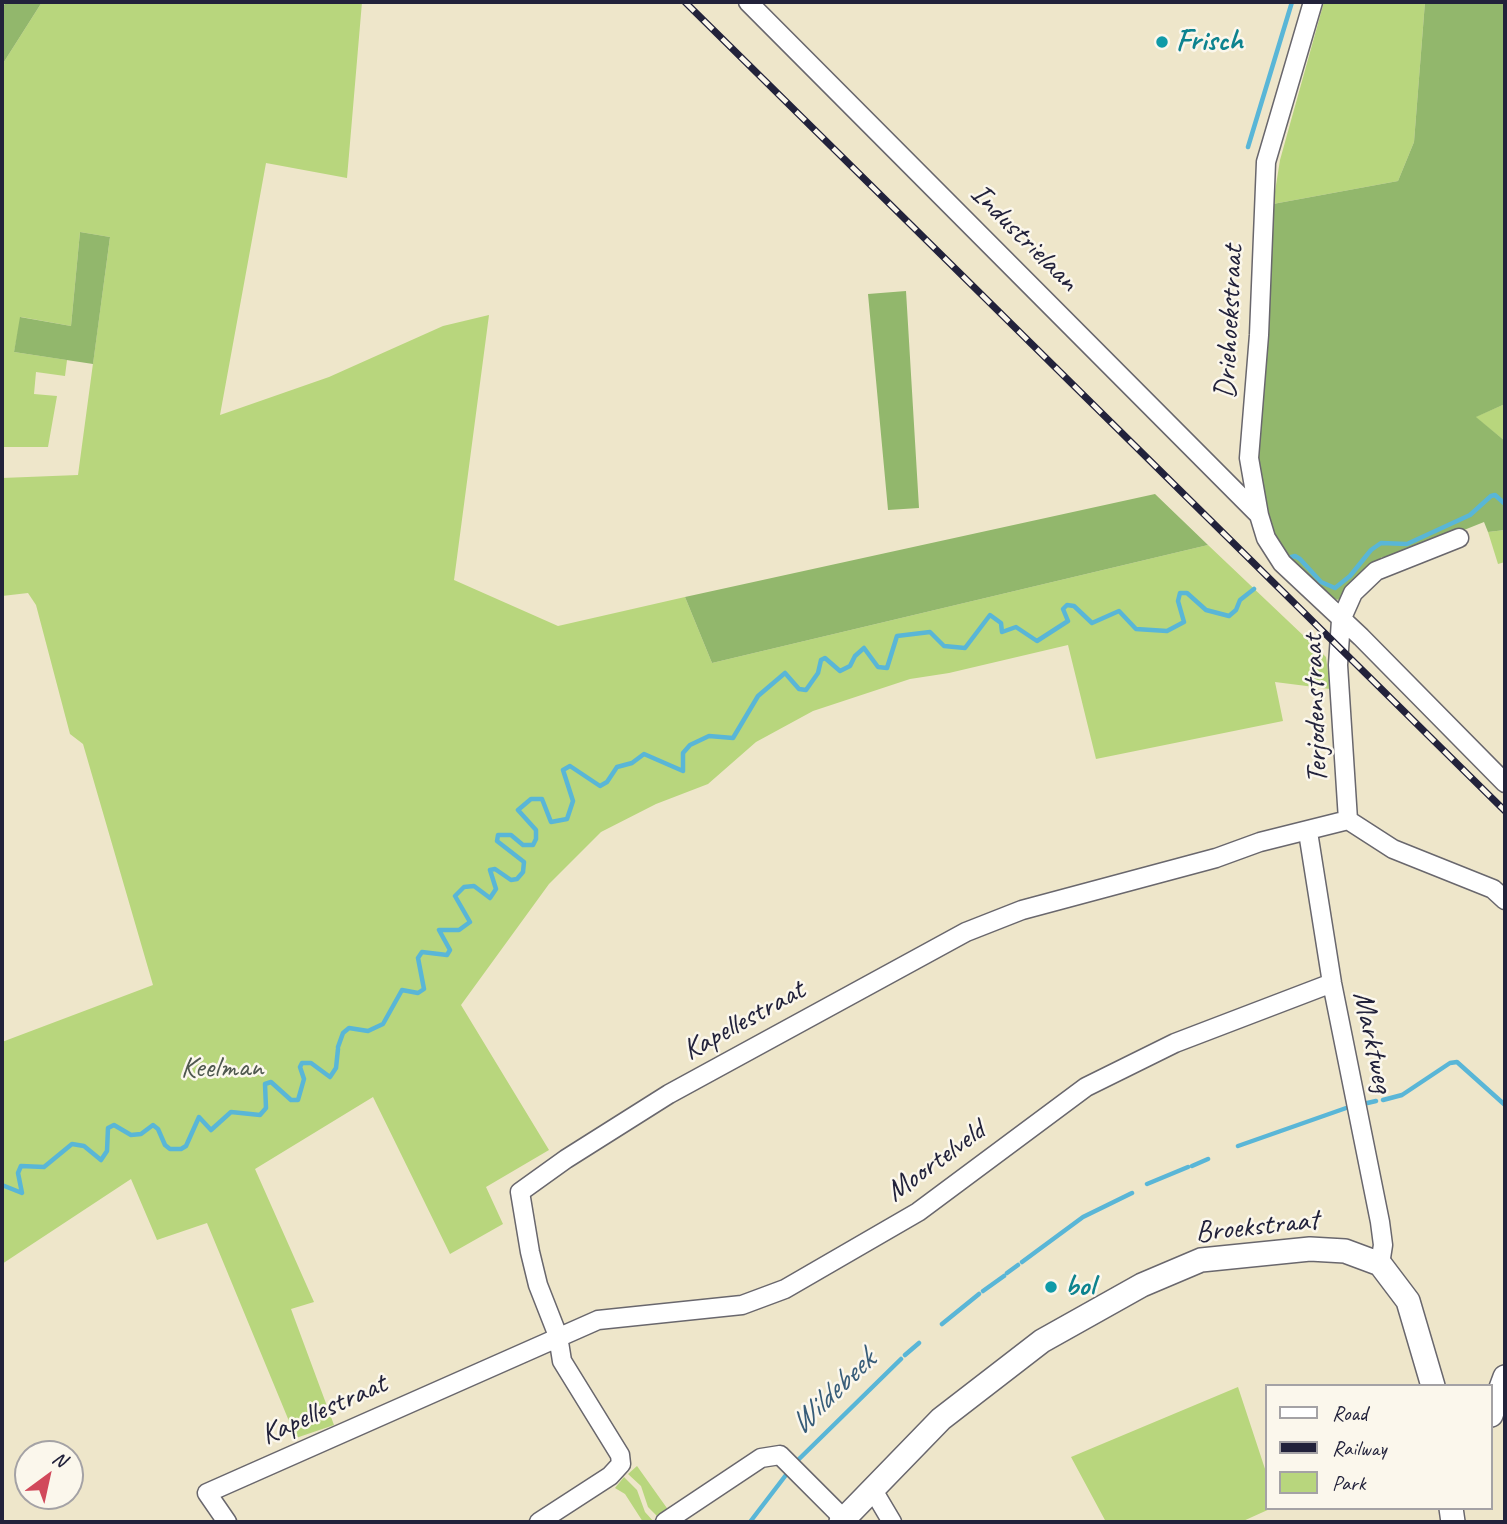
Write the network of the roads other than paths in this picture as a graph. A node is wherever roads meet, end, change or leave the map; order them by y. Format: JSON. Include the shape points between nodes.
{"nodes":[{"id":1,"x":748,"y":2,"type":"edge"},
{"id":2,"x":1313,"y":2,"type":"edge"},
{"id":3,"x":1259,"y":515,"type":"junction"},
{"id":4,"x":1459,"y":538,"type":"dead end"},
{"id":5,"x":1341,"y":620,"type":"junction"},
{"id":6,"x":1505,"y":783,"type":"edge"},
{"id":7,"x":1348,"y":820,"type":"junction"},
{"id":8,"x":1308,"y":832,"type":"junction"},
{"id":9,"x":1505,"y":900,"type":"edge"},
{"id":10,"x":1332,"y":983,"type":"junction"},
{"id":11,"x":1380,"y":1264,"type":"junction"},
{"id":12,"x":558,"y":1336,"type":"junction"},
{"id":13,"x":1505,"y":1377,"type":"edge"},
{"id":14,"x":1432,"y":1384,"type":"edge"},
{"id":15,"x":1493,"y":1410,"type":"edge"},
{"id":16,"x":873,"y":1490,"type":"junction"},
{"id":17,"x":842,"y":1521,"type":"edge"},
{"id":18,"x":227,"y":1522,"type":"edge"},
{"id":19,"x":538,"y":1522,"type":"edge"},
{"id":20,"x":661,"y":1522,"type":"edge"},
{"id":21,"x":892,"y":1522,"type":"edge"}],
"edges":[{"from":1,"to":3,"type":"street","name":"Industrielaan"},
{"from":2,"to":3,"type":"street","name":"Driehoekstraat","via":[[1266,162],[1249,458]]},
{"from":3,"to":5,"type":"street","name":"Driehoekstraat","via":[[1266,538],[1282,563]]},
{"from":4,"to":5,"type":"street","name":"Terjodenstraat","via":[[1376,570],[1353,593]]},
{"from":5,"to":6,"type":"street","name":"Driehoekstraat"},
{"from":5,"to":7,"type":"street","name":"Terjodenstraat","via":[[1338,665]]},
{"from":7,"to":8,"type":"street","name":"Kapellestraat"},
{"from":7,"to":9,"type":"street","via":[[1394,849],[1493,889]]},
{"from":8,"to":10,"type":"street","name":"Marktweg"},
{"from":8,"to":12,"type":"street","name":"Kapellestraat","via":[[1022,910],[966,932],[669,1094],[566,1159],[520,1192],[538,1285]]},
{"from":10,"to":11,"type":"street","name":"Marktweg","via":[[1380,1222]]},
{"from":10,"to":12,"type":"street","name":"Moortelveld","via":[[1175,1043],[1086,1087],[918,1212],[785,1289],[742,1305],[598,1320]]},
{"from":11,"to":14,"type":"street","via":[[1408,1300]]},
{"from":11,"to":16,"type":"street","name":"Broekstraat","via":[[1345,1251],[1310,1249],[1201,1260],[1142,1284],[1042,1341],[980,1387],[941,1419]]},
{"from":12,"to":18,"type":"street","name":"Kapellestraat","via":[[207,1493]]},
{"from":12,"to":19,"type":"street","via":[[562,1361],[620,1455],[621,1464],[610,1476]]},
{"from":13,"to":15,"type":"street"},
{"from":16,"to":17,"type":"street","name":"Broekstraat"},
{"from":16,"to":21,"type":"street"},
{"from":17,"to":20,"type":"street","via":[[780,1455],[761,1458]]}]}
